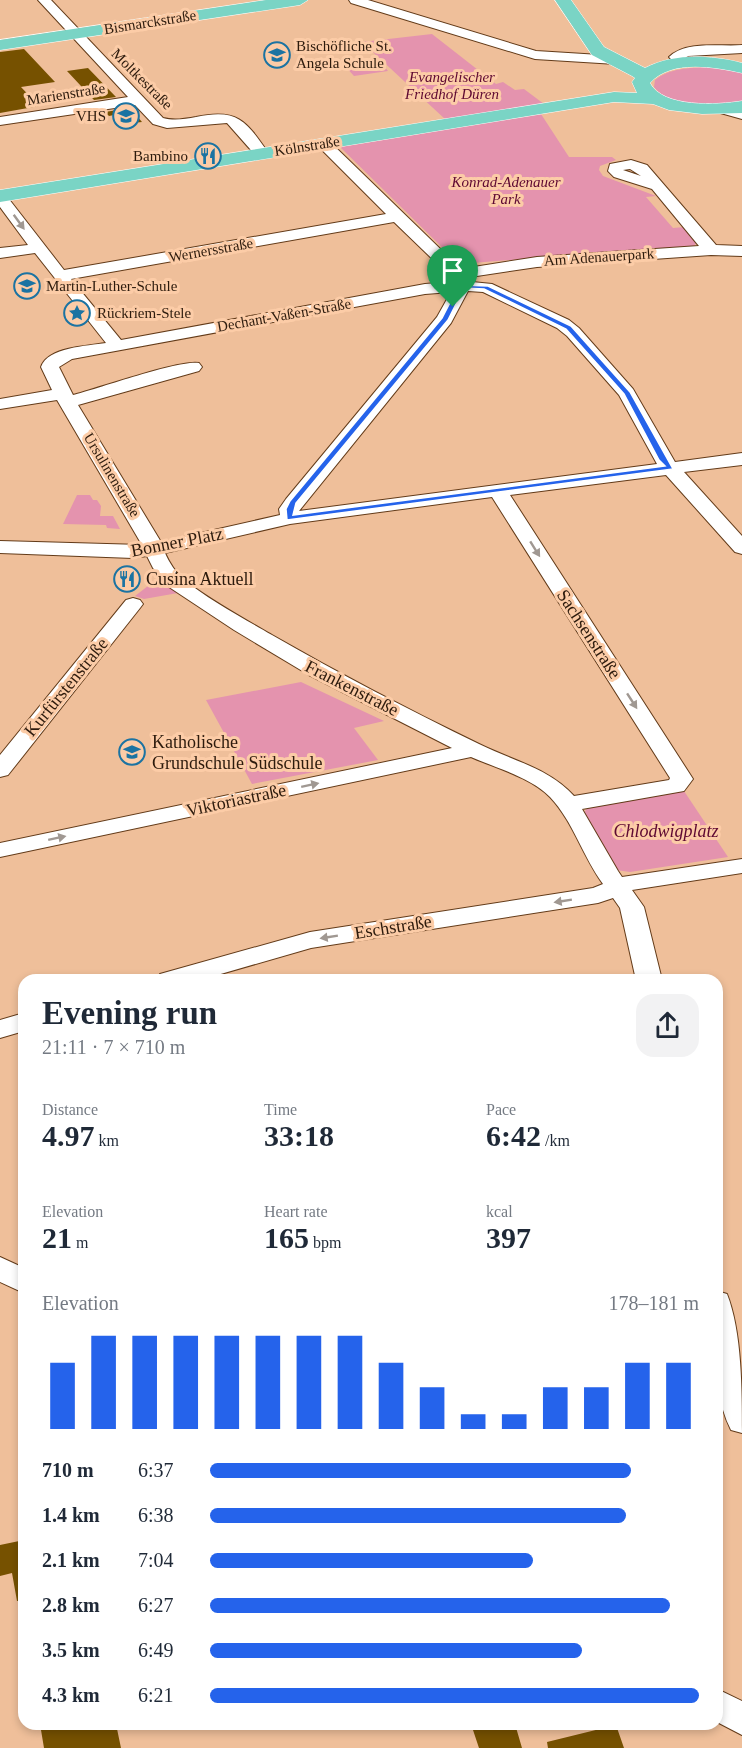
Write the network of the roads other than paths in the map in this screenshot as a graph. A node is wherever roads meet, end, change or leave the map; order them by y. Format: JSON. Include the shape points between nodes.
{"nodes":[{"id":1,"x":44,"y":0,"type":"edge"},
{"id":2,"x":300,"y":0,"type":"edge"},
{"id":3,"x":355,"y":0,"type":"edge"},
{"id":4,"x":563,"y":0,"type":"edge"},
{"id":5,"x":75,"y":33,"type":"junction"},
{"id":6,"x":589,"y":39,"type":"junction"},
{"id":7,"x":0,"y":45,"type":"edge"},
{"id":8,"x":740,"y":49,"type":"edge"},
{"id":9,"x":520,"y":51,"type":"junction"},
{"id":10,"x":616,"y":60,"type":"junction"},
{"id":11,"x":679,"y":64,"type":"junction"},
{"id":12,"x":742,"y":68,"type":"edge"},
{"id":13,"x":643,"y":82,"type":"junction"},
{"id":14,"x":614,"y":97,"type":"junction"},
{"id":15,"x":657,"y":99,"type":"junction"},
{"id":16,"x":137,"y":100,"type":"junction"},
{"id":17,"x":742,"y":107,"type":"edge"},
{"id":18,"x":722,"y":109,"type":"junction"},
{"id":19,"x":742,"y":115,"type":"edge"},
{"id":20,"x":0,"y":120,"type":"edge"},
{"id":21,"x":324,"y":144,"type":"junction"},
{"id":22,"x":262,"y":153,"type":"junction"},
{"id":23,"x":657,"y":186,"type":"dead end"},
{"id":24,"x":0,"y":196,"type":"edge"},
{"id":25,"x":397,"y":218,"type":"junction"},
{"id":26,"x":38,"y":248,"type":"junction"},
{"id":27,"x":711,"y":250,"type":"junction"},
{"id":28,"x":742,"y":251,"type":"edge"},
{"id":29,"x":0,"y":254,"type":"edge"},
{"id":30,"x":60,"y":276,"type":"junction"},
{"id":31,"x":465,"y":282,"type":"junction"},
{"id":32,"x":113,"y":341,"type":"dead end"},
{"id":33,"x":58,"y":358,"type":"joint"},
{"id":34,"x":193,"y":367,"type":"dead end"},
{"id":35,"x":65,"y":398,"type":"junction"},
{"id":36,"x":0,"y":404,"type":"edge"},
{"id":37,"x":742,"y":459,"type":"edge"},
{"id":38,"x":670,"y":467,"type":"junction"},
{"id":39,"x":497,"y":490,"type":"junction"},
{"id":40,"x":290,"y":518,"type":"junction"},
{"id":41,"x":0,"y":547,"type":"edge"},
{"id":42,"x":742,"y":548,"type":"edge"},
{"id":43,"x":154,"y":550,"type":"junction"},
{"id":44,"x":133,"y":604,"type":"dead end"},
{"id":45,"x":473,"y":750,"type":"junction"},
{"id":46,"x":0,"y":770,"type":"edge"},
{"id":47,"x":568,"y":804,"type":"junction"},
{"id":48,"x":0,"y":850,"type":"edge"},
{"id":49,"x":741,"y":860,"type":"edge"},
{"id":50,"x":619,"y":887,"type":"junction"},
{"id":51,"x":190,"y":974,"type":"edge"},
{"id":52,"x":648,"y":974,"type":"edge"},
{"id":53,"x":18,"y":1024,"type":"edge"},
{"id":54,"x":0,"y":1029,"type":"edge"},
{"id":55,"x":0,"y":1268,"type":"edge"},
{"id":56,"x":18,"y":1278,"type":"edge"},
{"id":57,"x":723,"y":1331,"type":"edge"},
{"id":58,"x":742,"y":1421,"type":"edge"},
{"id":59,"x":723,"y":1708,"type":"edge"},
{"id":60,"x":742,"y":1719,"type":"edge"}],
"edges":[{"from":1,"to":5,"type":"street","name":"Moltkestraße"},
{"from":2,"to":5,"type":"main road","name":"Bismarckstraße"},
{"from":3,"to":9,"type":"street"},
{"from":4,"to":6,"type":"main road"},
{"from":5,"to":7,"type":"main road","name":"Bismarckstraße"},
{"from":5,"to":16,"type":"street","name":"Moltkestraße"},
{"from":6,"to":9,"type":"street","via":[[568,49]]},
{"from":6,"to":10,"type":"main road","via":[[598,51]]},
{"from":6,"to":11,"type":"main road","via":[[646,61]]},
{"from":8,"to":11,"type":"street","via":[[681,54],[676,57]]},
{"from":9,"to":10,"type":"street","via":[[550,57]]},
{"from":10,"to":13,"type":"main road","via":[[632,66]]},
{"from":11,"to":12,"type":"main road","via":[[720,63]]},
{"from":11,"to":13,"type":"main road","name":"Kölnstraße","via":[[651,71]]},
{"from":13,"to":14,"type":"main road","name":"Kölnstraße"},
{"from":13,"to":15,"type":"main road","via":[[647,93]]},
{"from":14,"to":15,"type":"main road","name":"Kölnstraße"},
{"from":14,"to":21,"type":"main road","name":"Kölnstraße"},
{"from":15,"to":18,"type":"main road","via":[[686,107]]},
{"from":16,"to":20,"type":"street","name":"Marienstraße"},
{"from":16,"to":22,"type":"street","name":"Moltkestraße","via":[[162,123],[232,119]]},
{"from":17,"to":18,"type":"main road"},
{"from":18,"to":19,"type":"street"},
{"from":21,"to":22,"type":"main road","name":"Kölnstraße"},
{"from":21,"to":25,"type":"street"},
{"from":22,"to":24,"type":"main road","name":"Kölnstraße"},
{"from":23,"to":27,"type":"street"},
{"from":24,"to":26,"type":"street","one_way":true},
{"from":25,"to":30,"type":"street","name":"Wernersstraße"},
{"from":25,"to":31,"type":"street"},
{"from":26,"to":29,"type":"street"},
{"from":26,"to":30,"type":"street"},
{"from":27,"to":28,"type":"street","name":"Am Adenauerpark"},
{"from":27,"to":31,"type":"street","name":"Am Adenauerpark","via":[[537,262]]},
{"from":30,"to":32,"type":"street"},
{"from":31,"to":33,"type":"street","name":"Dechant-Vaßen-Straße"},
{"from":31,"to":38,"type":"street","via":[[493,290],[573,332],[627,393]]},
{"from":31,"to":40,"type":"street","via":[[445,319],[293,502]]},
{"from":33,"to":35,"type":"street","name":"Ursulinenstraße","via":[[50,367]]},
{"from":34,"to":35,"type":"street","via":[[145,378],[118,390]]},
{"from":35,"to":36,"type":"street"},
{"from":35,"to":43,"type":"street","name":"Ursulinenstraße"},
{"from":37,"to":38,"type":"street","name":"Bonner Platz"},
{"from":38,"to":39,"type":"street","name":"Bonner Platz"},
{"from":38,"to":42,"type":"street"},
{"from":39,"to":40,"type":"street","name":"Bonner Platz"},
{"from":39,"to":47,"type":"street","name":"Sachsenstraße","one_way":true,"via":[[682,779],[676,786]]},
{"from":40,"to":43,"type":"street","name":"Bonner Platz"},
{"from":41,"to":43,"type":"street","name":"Bonner Platz","via":[[121,553]]},
{"from":43,"to":45,"type":"street","name":"Frankenstraße","via":[[166,573],[189,593],[317,670]]},
{"from":44,"to":46,"type":"street","name":"Kurfürstenstraße"},
{"from":45,"to":47,"type":"street","name":"Frankenstraße","via":[[549,784]]},
{"from":48,"to":45,"type":"street","name":"Viktoriastraße","one_way":true},
{"from":47,"to":50,"type":"street"},
{"from":49,"to":50,"type":"street"},
{"from":50,"to":51,"type":"street","name":"Eschstraße","one_way":true,"via":[[598,895],[310,940]]},
{"from":50,"to":52,"type":"street","via":[[633,907]]},
{"from":53,"to":54,"type":"street"},
{"from":55,"to":56,"type":"street"},
{"from":57,"to":58,"type":"street"},
{"from":59,"to":60,"type":"street"}]}
